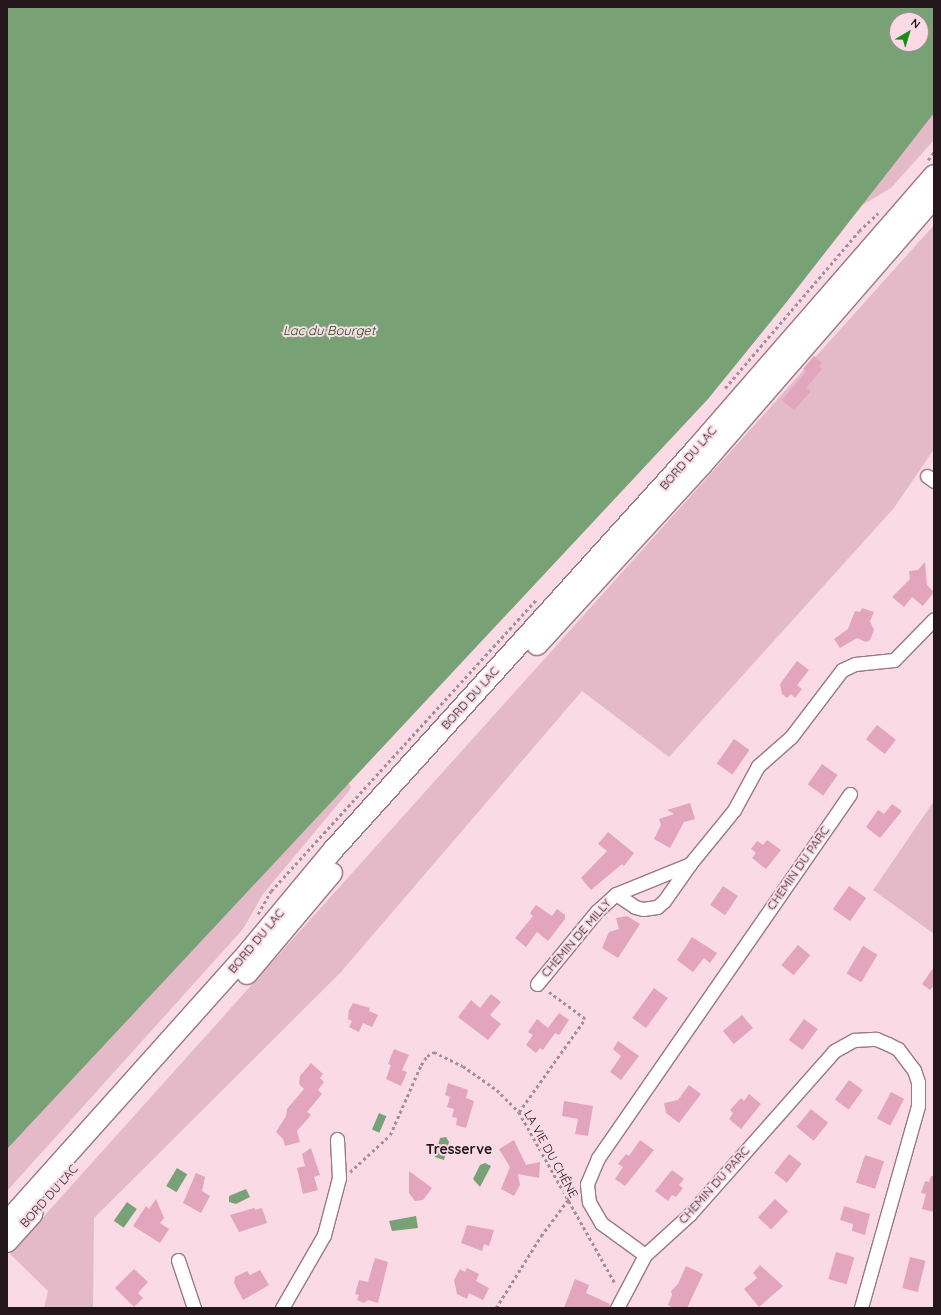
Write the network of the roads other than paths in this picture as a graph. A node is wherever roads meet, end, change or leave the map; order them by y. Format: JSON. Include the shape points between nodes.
{"nodes":[{"id":1,"x":934,"y":175,"type":"edge"},
{"id":2,"x":934,"y":198,"type":"edge"},
{"id":3,"x":934,"y":620,"type":"edge"},
{"id":4,"x":850,"y":794,"type":"dead end"},
{"id":5,"x":690,"y":864,"type":"junction"},
{"id":6,"x":616,"y":894,"type":"junction"},
{"id":7,"x":537,"y":984,"type":"road end"},
{"id":8,"x":337,"y":1139,"type":"dead end"},
{"id":9,"x":7,"y":1222,"type":"edge"},
{"id":10,"x":7,"y":1242,"type":"edge"},
{"id":11,"x":645,"y":1255,"type":"junction"},
{"id":12,"x":178,"y":1260,"type":"dead end"},
{"id":13,"x":620,"y":1303,"type":"edge"},
{"id":14,"x":194,"y":1308,"type":"edge"},
{"id":15,"x":282,"y":1308,"type":"edge"},
{"id":16,"x":861,"y":1308,"type":"edge"}],
"edges":[{"from":1,"to":9,"type":"main road","name":"BORD DU LAC","via":[[690,456],[334,849],[250,950]]},
{"from":2,"to":10,"type":"main road","name":"BORD DU LAC","via":[[702,465],[351,850],[274,943]]},
{"from":3,"to":5,"type":"street","name":"CHEMIN DE MILLY","via":[[894,660],[855,664],[842,670],[791,737],[758,766],[734,810]]},
{"from":4,"to":11,"type":"street","name":"CHEMIN DU PARC","via":[[598,1158],[587,1184],[589,1202],[601,1223]]},
{"from":5,"to":6,"type":"street","name":"CHEMIN DE MILLY"},
{"from":5,"to":6,"type":"street","name":"CHEMIN DE MILLY","via":[[657,907],[635,907]]},
{"from":6,"to":7,"type":"street","name":"CHEMIN DE MILLY","via":[[597,911]]},
{"from":8,"to":15,"type":"street","via":[[339,1178],[324,1235]]},
{"from":11,"to":13,"type":"street","name":"CHEMIN DU PARC"},
{"from":11,"to":16,"type":"street","name":"CHEMIN DU PARC","via":[[690,1214],[823,1060],[844,1043],[876,1039],[898,1049],[909,1061],[918,1082],[918,1106]]},
{"from":12,"to":14,"type":"street"}]}
